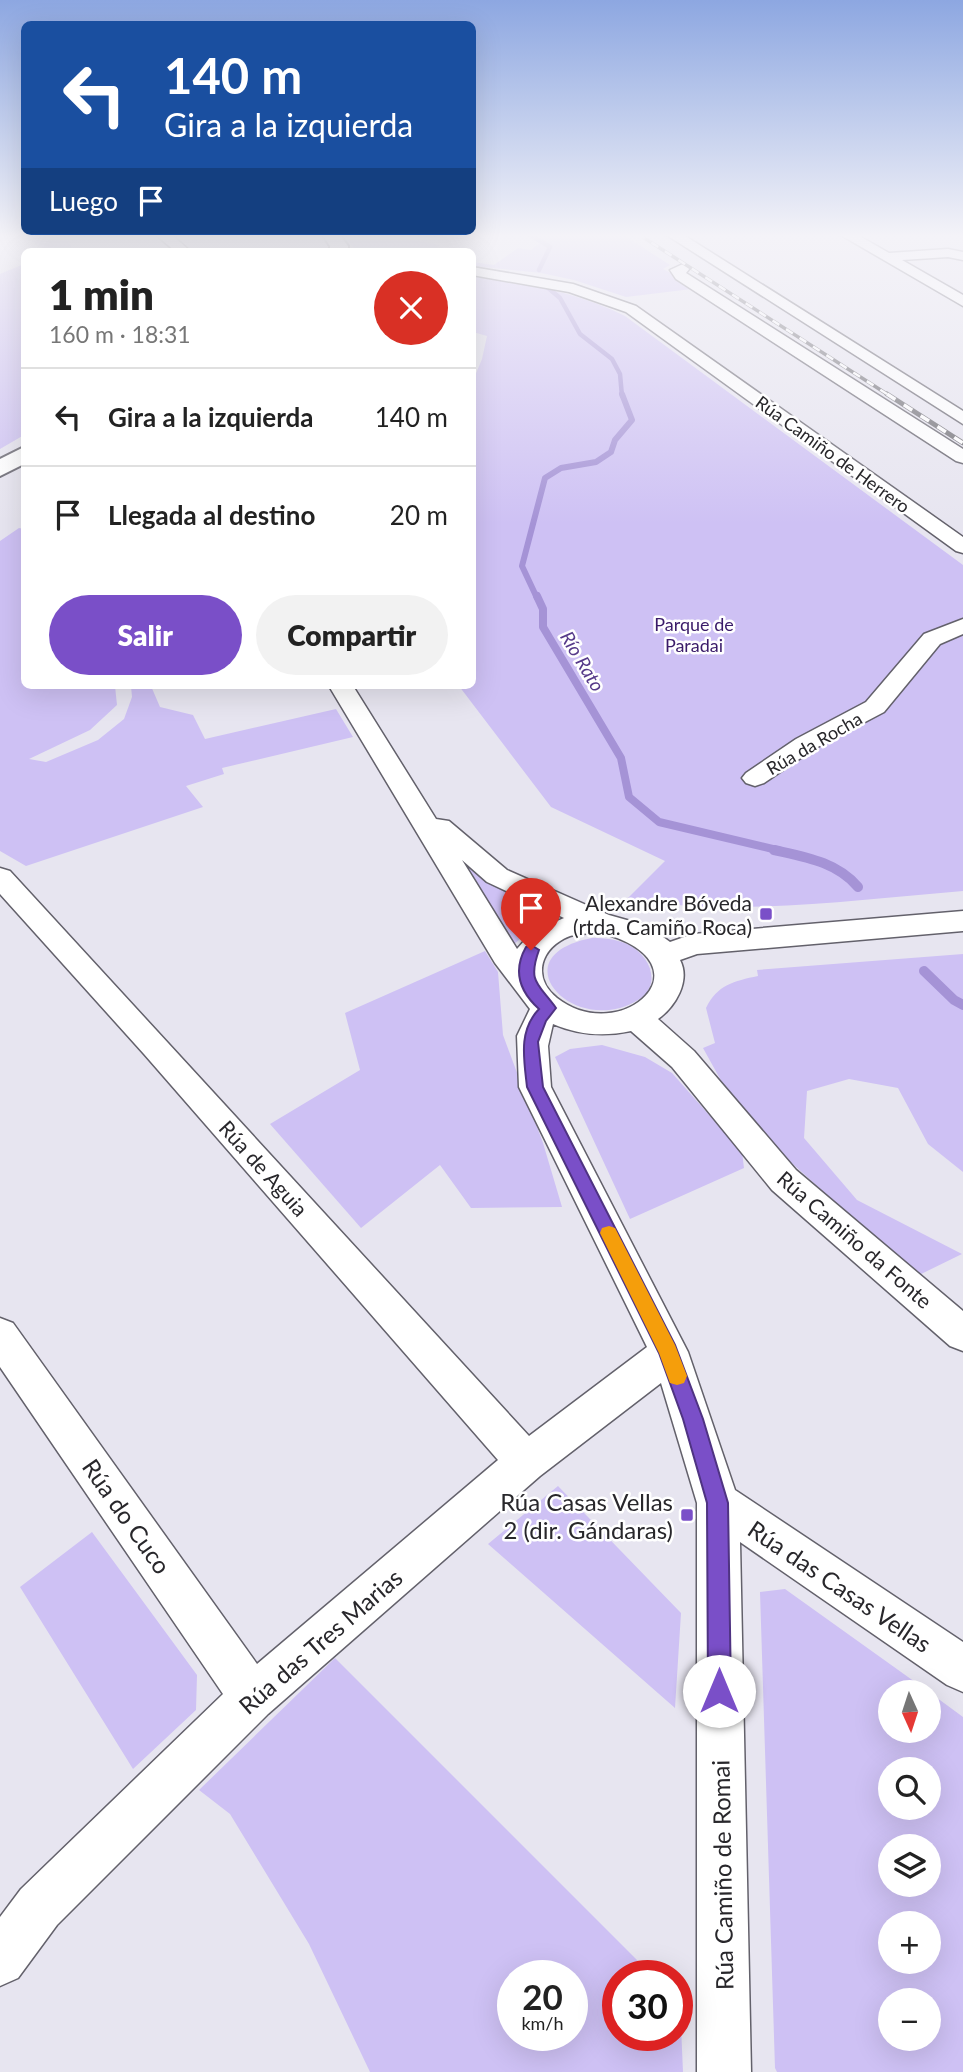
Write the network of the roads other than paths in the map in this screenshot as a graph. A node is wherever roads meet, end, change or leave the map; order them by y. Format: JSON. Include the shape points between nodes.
{"nodes":[{"id":1,"x":661,"y":331,"type":"edge"},
{"id":2,"x":767,"y":331,"type":"edge"},
{"id":3,"x":824,"y":331,"type":"edge"},
{"id":4,"x":844,"y":331,"type":"edge"},
{"id":5,"x":963,"y":405,"type":"edge"},
{"id":6,"x":963,"y":419,"type":"edge"},
{"id":7,"x":21,"y":456,"type":"edge"},
{"id":8,"x":963,"y":457,"type":"edge"},
{"id":9,"x":0,"y":469,"type":"edge"},
{"id":10,"x":963,"y":547,"type":"edge"},
{"id":11,"x":963,"y":626,"type":"edge"},
{"id":12,"x":343,"y":689,"type":"edge"},
{"id":13,"x":755,"y":778,"type":"dead end"},
{"id":14,"x":416,"y":808,"type":"junction"},
{"id":15,"x":0,"y":877,"type":"edge"},
{"id":16,"x":963,"y":921,"type":"edge"},
{"id":17,"x":602,"y":923,"type":"junction"},
{"id":18,"x":664,"y":955,"type":"junction"},
{"id":19,"x":537,"y":995,"type":"junction"},
{"id":20,"x":636,"y":1018,"type":"junction"},
{"id":21,"x":963,"y":1334,"type":"edge"},
{"id":22,"x":0,"y":1335,"type":"edge"},
{"id":23,"x":668,"y":1352,"type":"junction"},
{"id":24,"x":526,"y":1462,"type":"junction"},
{"id":25,"x":718,"y":1503,"type":"junction"},
{"id":26,"x":963,"y":1669,"type":"edge"},
{"id":27,"x":252,"y":1698,"type":"junction"},
{"id":28,"x":0,"y":1960,"type":"edge"},
{"id":29,"x":724,"y":2072,"type":"edge"}],
"edges":[{"from":1,"to":10,"type":"street","name":"Rúa Camiño de Herrero"},
{"from":2,"to":8,"type":"street"},
{"from":3,"to":6,"type":"street"},
{"from":4,"to":5,"type":"street"},
{"from":7,"to":9,"type":"main road"},
{"from":11,"to":13,"type":"street","name":"Rúa da Rocha","via":[[932,639],[875,707],[805,744]]},
{"from":12,"to":14,"type":"street"},
{"from":14,"to":17,"type":"street","via":[[497,876]]},
{"from":14,"to":19,"type":"street","via":[[506,956]]},
{"from":15,"to":24,"type":"street","name":"Rúa de Aguia"},
{"from":16,"to":18,"type":"street","via":[[693,944]]},
{"from":17,"to":18,"type":"street","via":[[643,935]]},
{"from":17,"to":19,"type":"street","via":[[570,926],[543,938],[531,950],[526,965]]},
{"from":18,"to":20,"type":"street","via":[[671,975],[666,995]]},
{"from":19,"to":20,"type":"street","via":[[575,1021]]},
{"from":19,"to":23,"type":"street","name":"Rúa Camiño de Romai","via":[[539,1018],[530,1042],[535,1087]]},
{"from":20,"to":21,"type":"street","name":"Rúa Camiño da Fonte","via":[[683,1059],[784,1180]]},
{"from":22,"to":27,"type":"street","name":"Rúa do Cuco"},
{"from":23,"to":24,"type":"street","name":"Rúa das Tres Marias"},
{"from":23,"to":25,"type":"street","name":"Rúa Camiño de Romai"},
{"from":24,"to":27,"type":"street","name":"Rúa das Tres Marias"},
{"from":25,"to":26,"type":"street","name":"Rúa das Casas Vellas"},
{"from":25,"to":29,"type":"street","name":"Rúa Camiño de Romai"},
{"from":27,"to":28,"type":"street","name":"Rúa das Tres Marias","via":[[39,1907]]}]}
